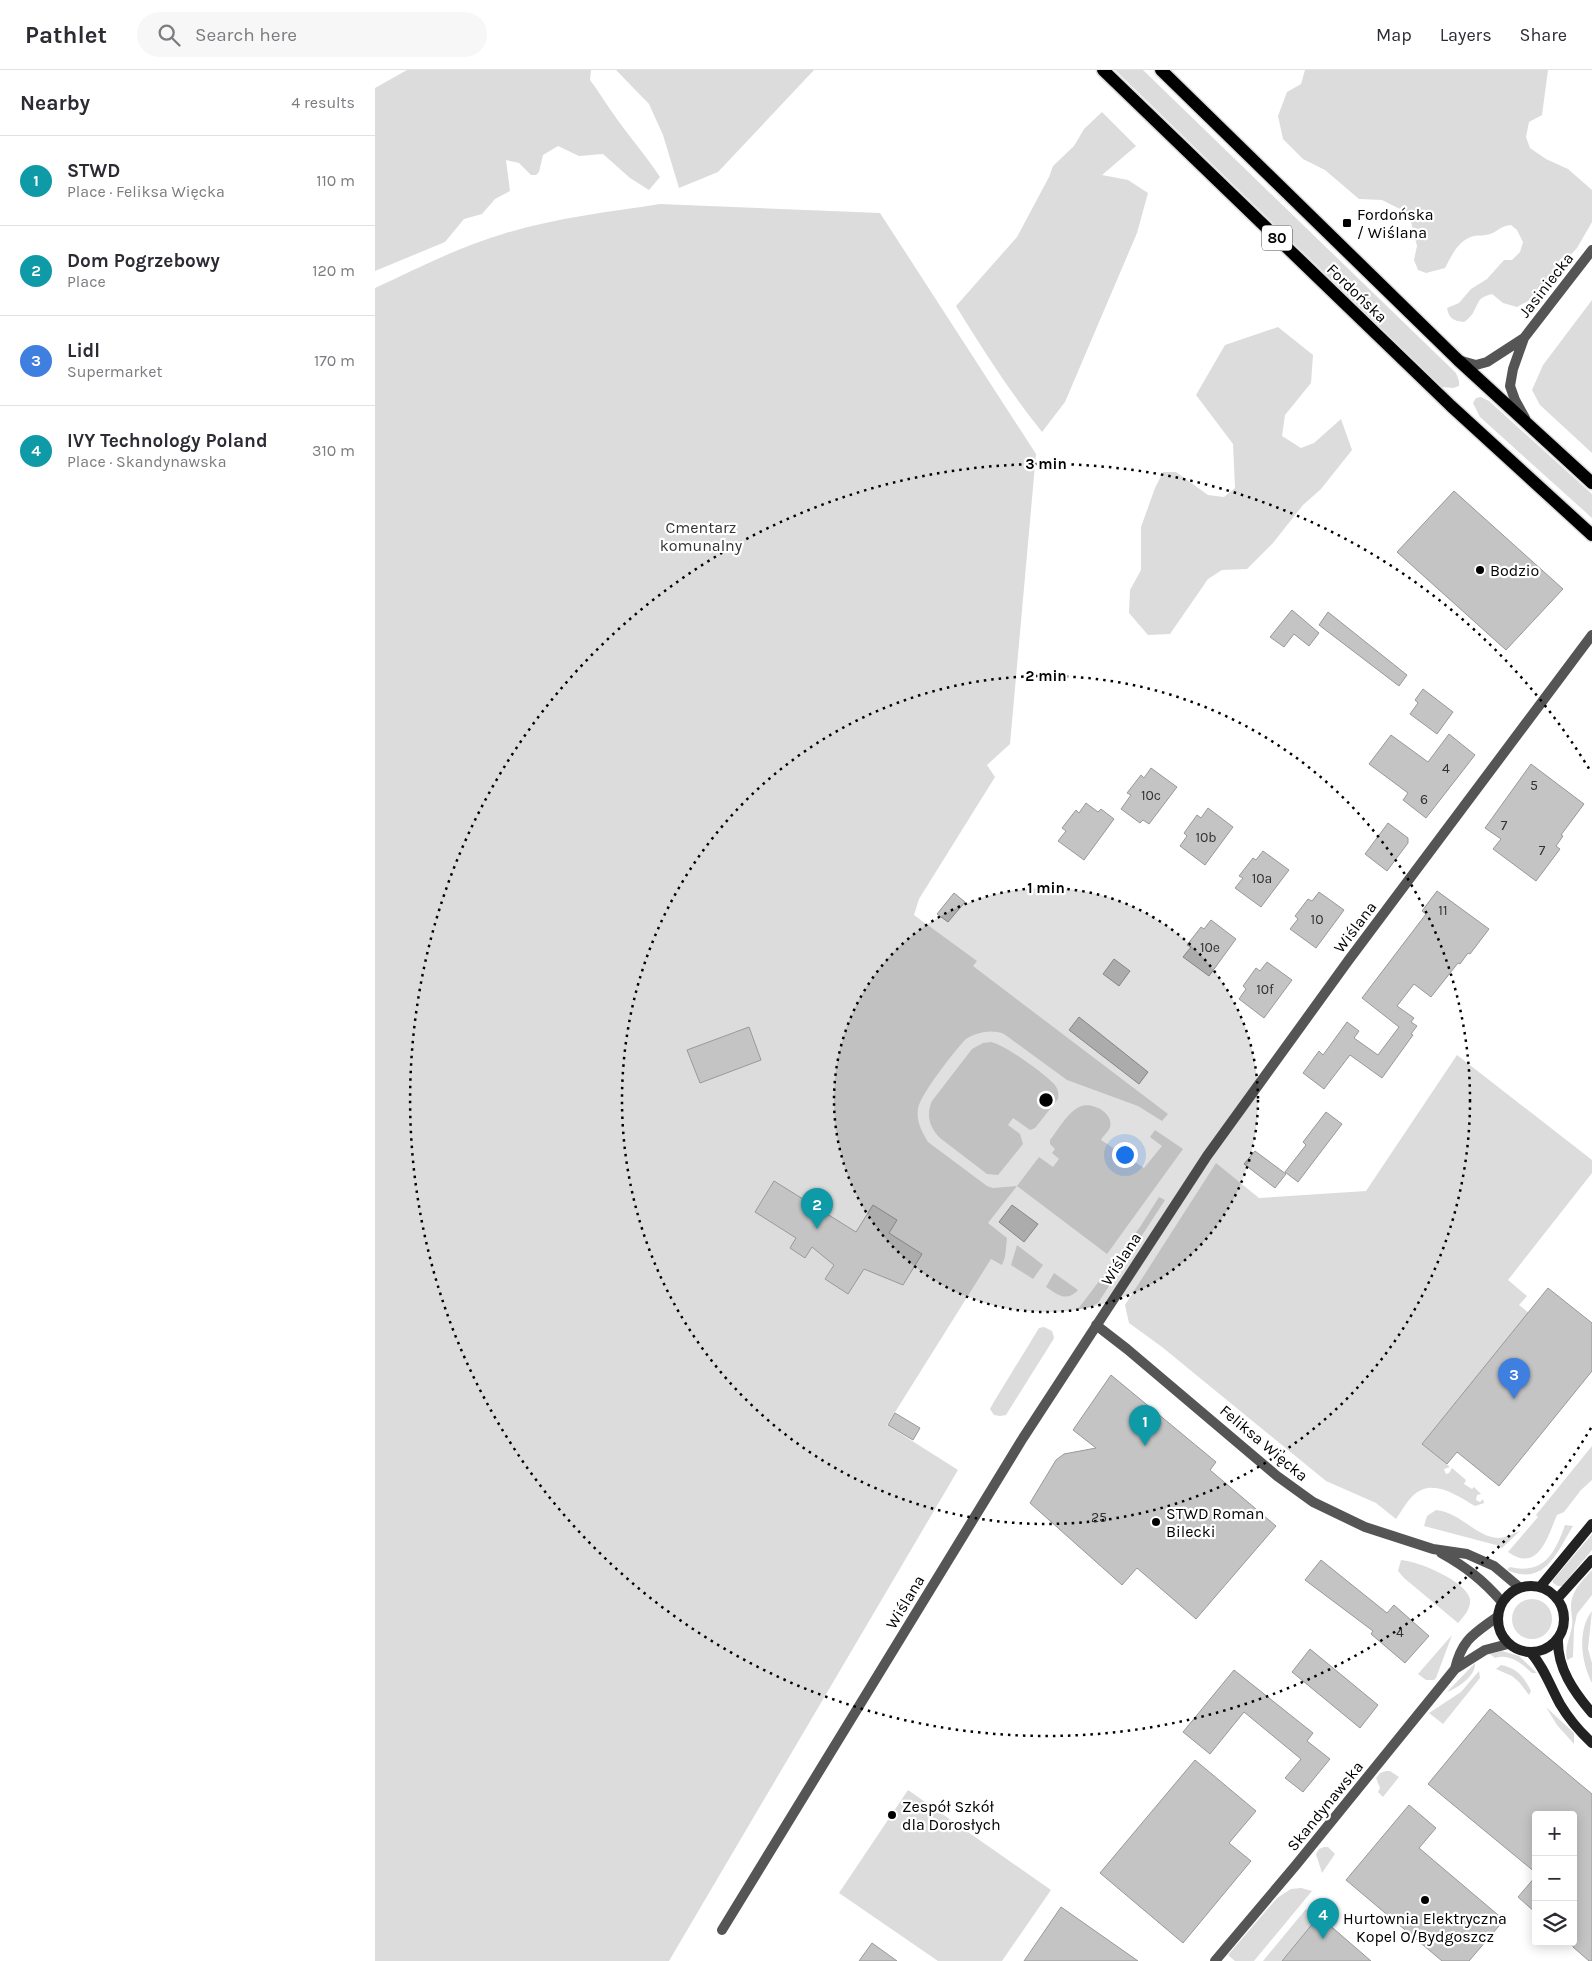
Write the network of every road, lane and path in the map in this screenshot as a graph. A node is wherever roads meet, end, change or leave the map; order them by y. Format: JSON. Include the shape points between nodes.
{"nodes":[{"id":1,"x":1103,"y":70,"type":"edge"},
{"id":2,"x":1161,"y":70,"type":"edge"},
{"id":3,"x":1592,"y":250,"type":"edge"},
{"id":4,"x":1524,"y":338,"type":"junction"},
{"id":5,"x":1458,"y":360,"type":"junction"},
{"id":6,"x":1538,"y":434,"type":"junction"},
{"id":7,"x":1592,"y":483,"type":"edge"},
{"id":8,"x":1592,"y":535,"type":"edge"},
{"id":9,"x":1592,"y":635,"type":"edge"},
{"id":10,"x":1096,"y":1325,"type":"junction"},
{"id":11,"x":1592,"y":1524,"type":"edge"},
{"id":12,"x":1433,"y":1549,"type":"junction"},
{"id":13,"x":1592,"y":1560,"type":"edge"},
{"id":14,"x":1519,"y":1587,"type":"junction"},
{"id":15,"x":1540,"y":1587,"type":"junction"},
{"id":16,"x":1557,"y":1599,"type":"junction"},
{"id":17,"x":1502,"y":1602,"type":"junction"},
{"id":18,"x":1497,"y":1617,"type":"junction"},
{"id":19,"x":1558,"y":1639,"type":"junction"},
{"id":20,"x":1508,"y":1644,"type":"junction"},
{"id":21,"x":1531,"y":1653,"type":"junction"},
{"id":22,"x":1455,"y":1669,"type":"junction"},
{"id":23,"x":1592,"y":1714,"type":"edge"},
{"id":24,"x":1592,"y":1743,"type":"edge"},
{"id":25,"x":722,"y":1930,"type":"dead end"},
{"id":26,"x":1215,"y":1961,"type":"edge"}],
"edges":[{"from":1,"to":8,"type":"main road","name":"Fordońska","number":"80","via":[[1451,406]]},
{"from":2,"to":5,"type":"main road","name":"Fordońska","number":"80"},
{"from":3,"to":4,"type":"street","name":"Jasiniecka"},
{"from":4,"to":5,"type":"street","name":"Jasiniecka","via":[[1487,362],[1476,364]]},
{"from":4,"to":6,"type":"street","name":"Jasiniecka","via":[[1510,386],[1524,416]]},
{"from":5,"to":6,"type":"main road","name":"Fordońska","number":"80"},
{"from":6,"to":7,"type":"main road","name":"Fordońska","number":"80"},
{"from":9,"to":10,"type":"street","name":"Wiślana","via":[[1207,1156]]},
{"from":10,"to":12,"type":"street","name":"Feliksa Więcka","via":[[1277,1476],[1313,1502],[1365,1527]]},
{"from":10,"to":25,"type":"street","name":"Wiślana","via":[[1023,1438]]},
{"from":11,"to":15,"type":"street"},
{"from":12,"to":14,"type":"street","name":"Feliksa Więcka","via":[[1467,1554],[1487,1563]]},
{"from":12,"to":17,"type":"street","name":"Feliksa Więcka","via":[[1465,1567]]},
{"from":13,"to":16,"type":"street"},
{"from":14,"to":15,"type":"street"},
{"from":14,"to":17,"type":"street"},
{"from":15,"to":16,"type":"street"},
{"from":16,"to":19,"type":"street","via":[[1564,1619]]},
{"from":17,"to":18,"type":"street"},
{"from":18,"to":20,"type":"street","via":[[1501,1635]]},
{"from":18,"to":22,"type":"street","name":"Skandynawska","via":[[1469,1639],[1459,1652]]},
{"from":19,"to":21,"type":"street","via":[[1545,1649]]},
{"from":19,"to":23,"type":"street","via":[[1558,1652],[1565,1674]]},
{"from":20,"to":21,"type":"street"},
{"from":20,"to":22,"type":"street","name":"Skandynawska","via":[[1485,1650]]},
{"from":21,"to":24,"type":"street","via":[[1577,1730]]},
{"from":22,"to":26,"type":"street","name":"Skandynawska"}]}
